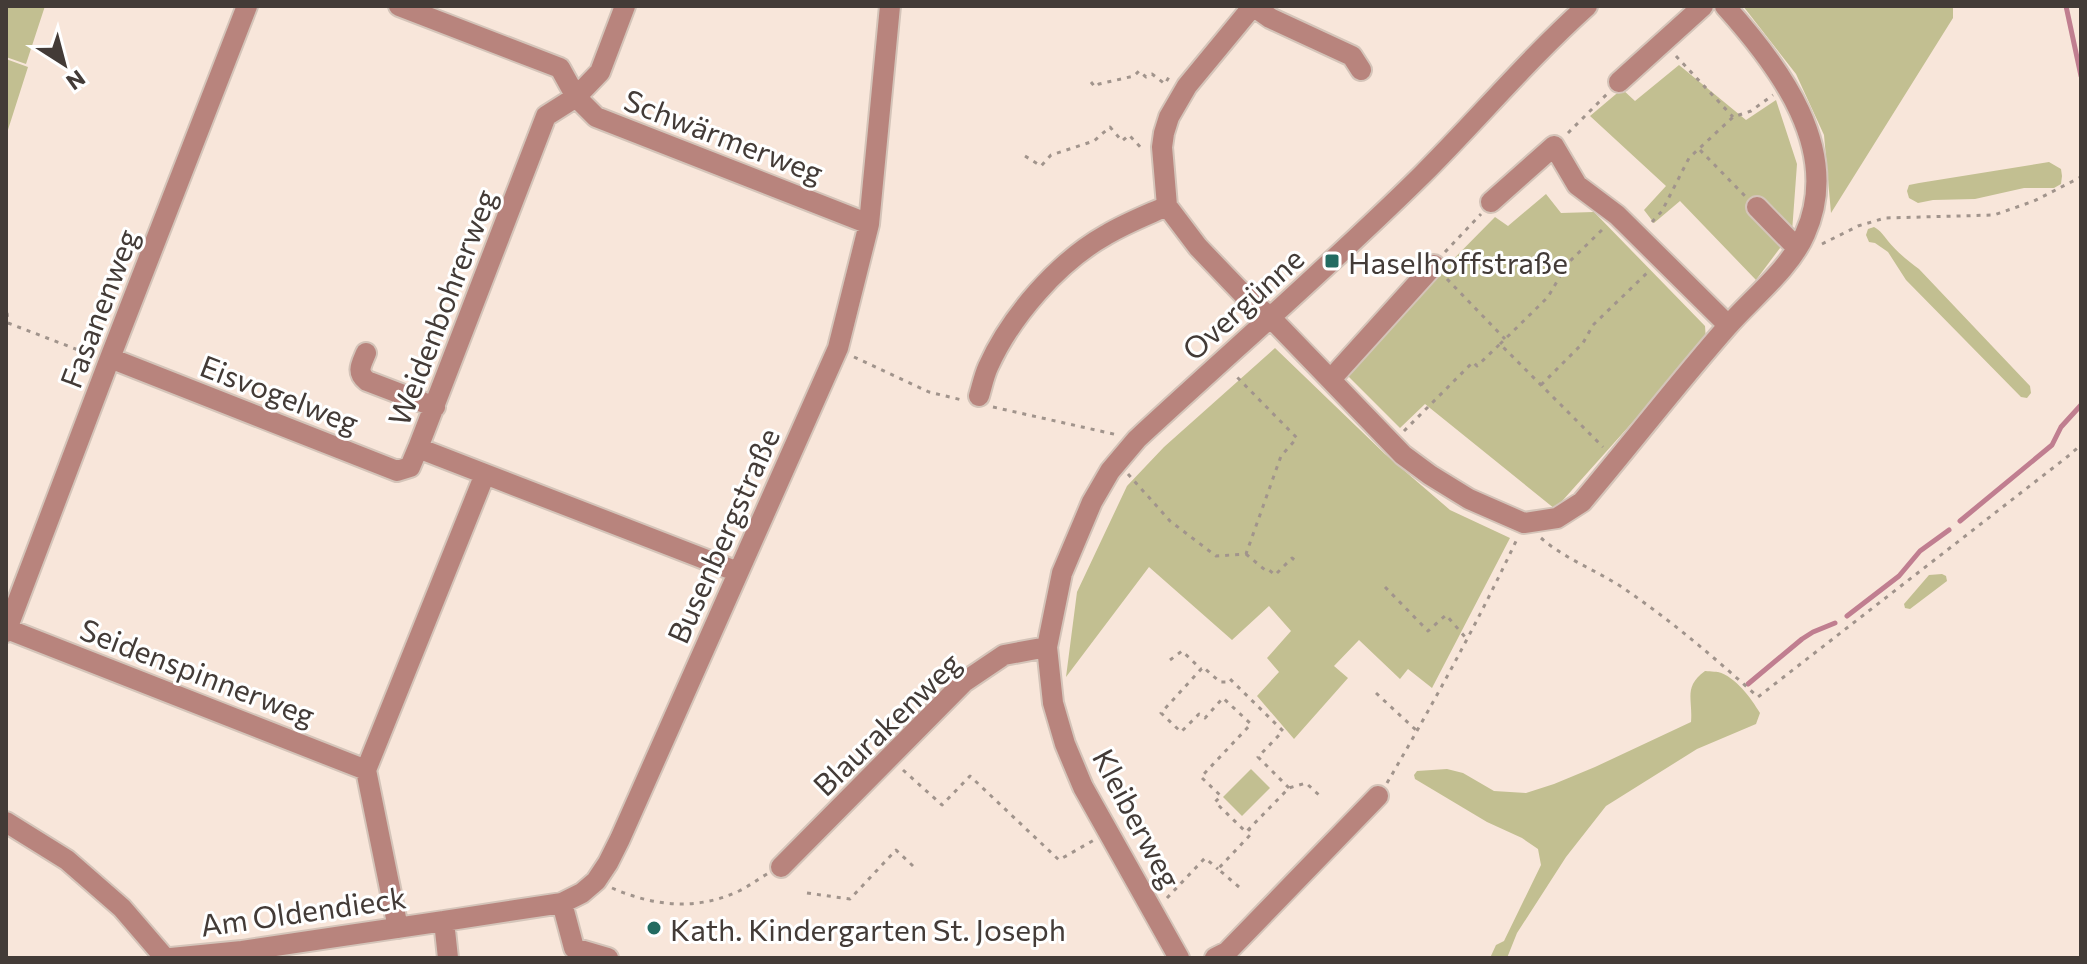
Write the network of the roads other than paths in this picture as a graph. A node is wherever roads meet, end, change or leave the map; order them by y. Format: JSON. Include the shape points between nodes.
{"nodes":[{"id":1,"x":247,"y":6,"type":"edge"},
{"id":2,"x":399,"y":6,"type":"edge"},
{"id":3,"x":625,"y":6,"type":"edge"},
{"id":4,"x":890,"y":6,"type":"edge"},
{"id":5,"x":1253,"y":6,"type":"edge"},
{"id":6,"x":1587,"y":6,"type":"edge"},
{"id":7,"x":1703,"y":6,"type":"edge"},
{"id":8,"x":1725,"y":6,"type":"edge"},
{"id":9,"x":1361,"y":70,"type":"dead end"},
{"id":10,"x":1619,"y":82,"type":"road end"},
{"id":11,"x":576,"y":97,"type":"junction"},
{"id":12,"x":1167,"y":206,"type":"junction"},
{"id":13,"x":1488,"y":206,"type":"road end"},
{"id":14,"x":1757,"y":207,"type":"road end"},
{"id":15,"x":869,"y":224,"type":"junction"},
{"id":16,"x":1801,"y":242,"type":"junction"},
{"id":17,"x":1434,"y":265,"type":"road end"},
{"id":18,"x":1271,"y":318,"type":"junction"},
{"id":19,"x":1728,"y":325,"type":"junction"},
{"id":20,"x":366,"y":353,"type":"dead end"},
{"id":21,"x":110,"y":358,"type":"junction"},
{"id":22,"x":1331,"y":379,"type":"junction"},
{"id":23,"x":978,"y":401,"type":"road end"},
{"id":24,"x":435,"y":407,"type":"junction"},
{"id":25,"x":418,"y":448,"type":"junction"},
{"id":26,"x":485,"y":474,"type":"junction"},
{"id":27,"x":738,"y":572,"type":"junction"},
{"id":28,"x":7,"y":630,"type":"edge"},
{"id":29,"x":1047,"y":647,"type":"junction"},
{"id":30,"x":1053,"y":703,"type":"joint"},
{"id":31,"x":366,"y":770,"type":"junction"},
{"id":32,"x":1378,"y":796,"type":"road end"},
{"id":33,"x":6,"y":822,"type":"edge"},
{"id":34,"x":781,"y":867,"type":"road end"},
{"id":35,"x":562,"y":903,"type":"junction"},
{"id":36,"x":444,"y":921,"type":"junction"},
{"id":37,"x":398,"y":928,"type":"junction"},
{"id":38,"x":168,"y":958,"type":"edge"},
{"id":39,"x":448,"y":958,"type":"edge"},
{"id":40,"x":608,"y":958,"type":"edge"},
{"id":41,"x":1179,"y":958,"type":"edge"},
{"id":42,"x":1215,"y":958,"type":"edge"}],
"edges":[{"from":1,"to":21,"type":"street","name":"Fasanenweg"},
{"from":2,"to":11,"type":"street","name":"Schwärmerweg","via":[[560,68]]},
{"from":3,"to":11,"type":"street","name":"Weidenbohrerweg","via":[[600,72]]},
{"from":4,"to":15,"type":"street","name":"Busenbergstraße"},
{"from":5,"to":9,"type":"street","via":[[1352,56]]},
{"from":5,"to":12,"type":"street","via":[[1187,86],[1169,117],[1162,147]]},
{"from":6,"to":18,"type":"street","name":"Overgünne","via":[[1424,173]]},
{"from":7,"to":10,"type":"street"},
{"from":8,"to":16,"type":"street","via":[[1786,85],[1813,145],[1817,201]]},
{"from":11,"to":15,"type":"street","name":"Schwärmerweg","via":[[596,117]]},
{"from":11,"to":24,"type":"street","name":"Weidenbohrerweg","via":[[546,116]]},
{"from":12,"to":18,"type":"street","via":[[1198,247]]},
{"from":12,"to":23,"type":"street","via":[[1104,236],[1058,272],[1008,331],[988,367]]},
{"from":13,"to":19,"type":"street","via":[[1554,146],[1577,185],[1617,215]]},
{"from":14,"to":16,"type":"street"},
{"from":15,"to":27,"type":"street","name":"Busenbergstraße","via":[[838,348]]},
{"from":16,"to":19,"type":"street"},
{"from":17,"to":22,"type":"street"},
{"from":18,"to":22,"type":"street"},
{"from":18,"to":29,"type":"street","name":"Overgünne","via":[[1137,439],[1110,471],[1062,573]]},
{"from":19,"to":22,"type":"street","via":[[1582,502],[1557,518],[1524,523],[1469,499],[1403,455]]},
{"from":20,"to":24,"type":"street","via":[[360,373],[367,381]]},
{"from":21,"to":25,"type":"street","name":"Eisvogelweg","via":[[397,471],[410,467]]},
{"from":21,"to":28,"type":"street","name":"Fasanenweg"},
{"from":24,"to":25,"type":"street","name":"Weidenbohrerweg"},
{"from":25,"to":26,"type":"street","name":"Weidenbohrerweg"},
{"from":26,"to":27,"type":"street"},
{"from":26,"to":31,"type":"street"},
{"from":27,"to":35,"type":"street","name":"Busenbergstraße","via":[[608,863],[596,881]]},
{"from":28,"to":31,"type":"street","name":"Seidenspinnerweg"},
{"from":29,"to":30,"type":"street","name":"Overgünne"},
{"from":29,"to":34,"type":"street","name":"Blaurakenweg","via":[[1004,655],[964,682]]},
{"from":30,"to":41,"type":"street","name":"Kleiberweg","via":[[1083,787]]},
{"from":31,"to":37,"type":"street"},
{"from":32,"to":42,"type":"street","via":[[1227,952]]},
{"from":33,"to":38,"type":"street","name":"Am Oldendieck","via":[[67,860]]},
{"from":35,"to":36,"type":"street","name":"Busenbergstraße"},
{"from":35,"to":40,"type":"street","via":[[574,948]]},
{"from":36,"to":37,"type":"street","name":"Am Oldendieck"},
{"from":36,"to":39,"type":"street"},
{"from":37,"to":38,"type":"street","name":"Am Oldendieck"}]}
